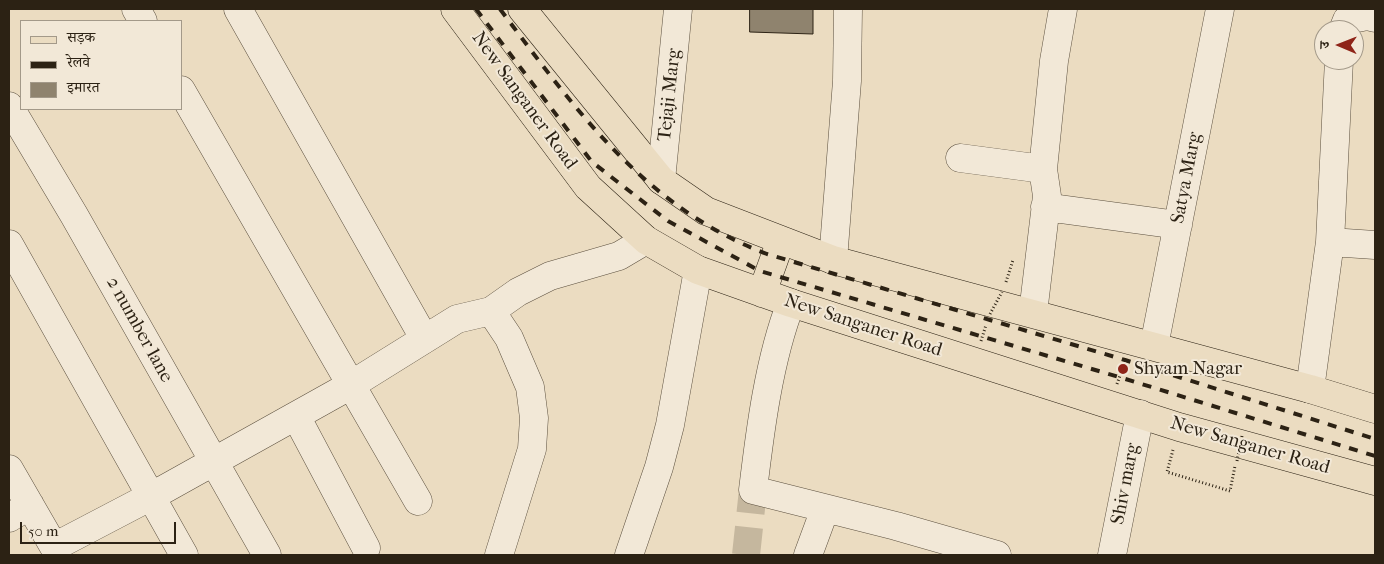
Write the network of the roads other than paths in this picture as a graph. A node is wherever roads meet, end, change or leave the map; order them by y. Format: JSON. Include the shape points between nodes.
{"nodes":[{"id":1,"x":136,"y":9,"type":"edge"},
{"id":2,"x":238,"y":9,"type":"edge"},
{"id":3,"x":455,"y":9,"type":"edge"},
{"id":4,"x":522,"y":9,"type":"edge"},
{"id":5,"x":678,"y":9,"type":"edge"},
{"id":6,"x":848,"y":9,"type":"edge"},
{"id":7,"x":1063,"y":9,"type":"edge"},
{"id":8,"x":1220,"y":9,"type":"edge"},
{"id":9,"x":1375,"y":18,"type":"edge"},
{"id":10,"x":142,"y":20,"type":"edge"},
{"id":11,"x":1347,"y":20,"type":"edge"},
{"id":12,"x":1339,"y":70,"type":"edge"},
{"id":13,"x":182,"y":92,"type":"edge"},
{"id":14,"x":9,"y":106,"type":"edge"},
{"id":15,"x":960,"y":158,"type":"dead end"},
{"id":16,"x":1043,"y":169,"type":"junction"},
{"id":17,"x":661,"y":180,"type":"junction"},
{"id":18,"x":1045,"y":207,"type":"junction"},
{"id":19,"x":1178,"y":224,"type":"junction"},
{"id":20,"x":646,"y":240,"type":"junction"},
{"id":21,"x":781,"y":240,"type":"junction"},
{"id":22,"x":1330,"y":242,"type":"junction"},
{"id":23,"x":9,"y":244,"type":"edge"},
{"id":24,"x":1375,"y":246,"type":"edge"},
{"id":25,"x":834,"y":260,"type":"junction"},
{"id":26,"x":698,"y":270,"type":"junction"},
{"id":27,"x":762,"y":293,"type":"junction"},
{"id":28,"x":791,"y":303,"type":"junction"},
{"id":29,"x":490,"y":311,"type":"junction"},
{"id":30,"x":1033,"y":313,"type":"junction"},
{"id":31,"x":424,"y":338,"type":"junction"},
{"id":32,"x":1154,"y":346,"type":"junction"},
{"id":33,"x":350,"y":385,"type":"junction"},
{"id":34,"x":1310,"y":389,"type":"junction"},
{"id":35,"x":1375,"y":409,"type":"edge"},
{"id":36,"x":1140,"y":414,"type":"junction"},
{"id":37,"x":296,"y":416,"type":"junction"},
{"id":38,"x":213,"y":462,"type":"junction"},
{"id":39,"x":9,"y":469,"type":"edge"},
{"id":40,"x":1375,"y":481,"type":"edge"},
{"id":41,"x":150,"y":497,"type":"junction"},
{"id":42,"x":418,"y":500,"type":"dead end"},
{"id":43,"x":825,"y":509,"type":"junction"},
{"id":44,"x":20,"y":511,"type":"edge"},
{"id":45,"x":366,"y":548,"type":"dead end"},
{"id":46,"x":57,"y":551,"type":"edge"},
{"id":47,"x":184,"y":555,"type":"edge"},
{"id":48,"x":267,"y":555,"type":"edge"},
{"id":49,"x":499,"y":555,"type":"edge"},
{"id":50,"x":629,"y":555,"type":"edge"},
{"id":51,"x":808,"y":555,"type":"edge"},
{"id":52,"x":997,"y":555,"type":"edge"},
{"id":53,"x":1112,"y":555,"type":"edge"}],
"edges":[{"from":1,"to":10,"type":"street"},
{"from":2,"to":31,"type":"street"},
{"from":3,"to":20,"type":"main road","name":"New Sanganer Road","via":[[588,187]]},
{"from":4,"to":17,"type":"main road"},
{"from":5,"to":17,"type":"street","name":"Tejaji Marg"},
{"from":6,"to":25,"type":"street","via":[[847,81]]},
{"from":7,"to":16,"type":"street"},
{"from":8,"to":19,"type":"street","name":"Satya Marg"},
{"from":9,"to":11,"type":"street","via":[[1367,16]]},
{"from":12,"to":22,"type":"street"},
{"from":13,"to":33,"type":"street"},
{"from":14,"to":38,"type":"street","name":"2 number lane"},
{"from":15,"to":16,"type":"street"},
{"from":16,"to":18,"type":"street","via":[[1047,196]]},
{"from":17,"to":21,"type":"main road","via":[[706,211]]},
{"from":18,"to":19,"type":"street"},
{"from":18,"to":30,"type":"street"},
{"from":19,"to":32,"type":"street","name":"Satya Marg"},
{"from":20,"to":26,"type":"main road","name":"New Sanganer Road"},
{"from":20,"to":29,"type":"street","via":[[619,256],[550,276]]},
{"from":21,"to":25,"type":"main road"},
{"from":21,"to":27,"type":"main road"},
{"from":22,"to":24,"type":"street"},
{"from":22,"to":34,"type":"street"},
{"from":23,"to":41,"type":"street"},
{"from":25,"to":30,"type":"main road"},
{"from":26,"to":27,"type":"main road","name":"New Sanganer Road"},
{"from":26,"to":50,"type":"street","via":[[670,425]]},
{"from":27,"to":28,"type":"main road","name":"New Sanganer Road"},
{"from":28,"to":36,"type":"main road","name":"New Sanganer Road"},
{"from":28,"to":43,"type":"street","via":[[775,359],[753,490]]},
{"from":29,"to":31,"type":"street","via":[[457,319]]},
{"from":29,"to":49,"type":"street","via":[[509,338],[530,387],[534,418],[532,449]]},
{"from":30,"to":32,"type":"main road"},
{"from":31,"to":33,"type":"street"},
{"from":32,"to":34,"type":"main road"},
{"from":33,"to":37,"type":"street"},
{"from":33,"to":42,"type":"street"},
{"from":34,"to":35,"type":"main road"},
{"from":36,"to":40,"type":"main road","name":"New Sanganer Road"},
{"from":36,"to":53,"type":"street","name":"Shiv marg"},
{"from":37,"to":38,"type":"street"},
{"from":37,"to":45,"type":"street"},
{"from":38,"to":41,"type":"street"},
{"from":38,"to":48,"type":"street","name":"2 number lane"},
{"from":39,"to":44,"type":"street"},
{"from":41,"to":46,"type":"street"},
{"from":41,"to":47,"type":"street"},
{"from":43,"to":51,"type":"street"},
{"from":43,"to":52,"type":"street"},
{"from":44,"to":46,"type":"street"}]}
